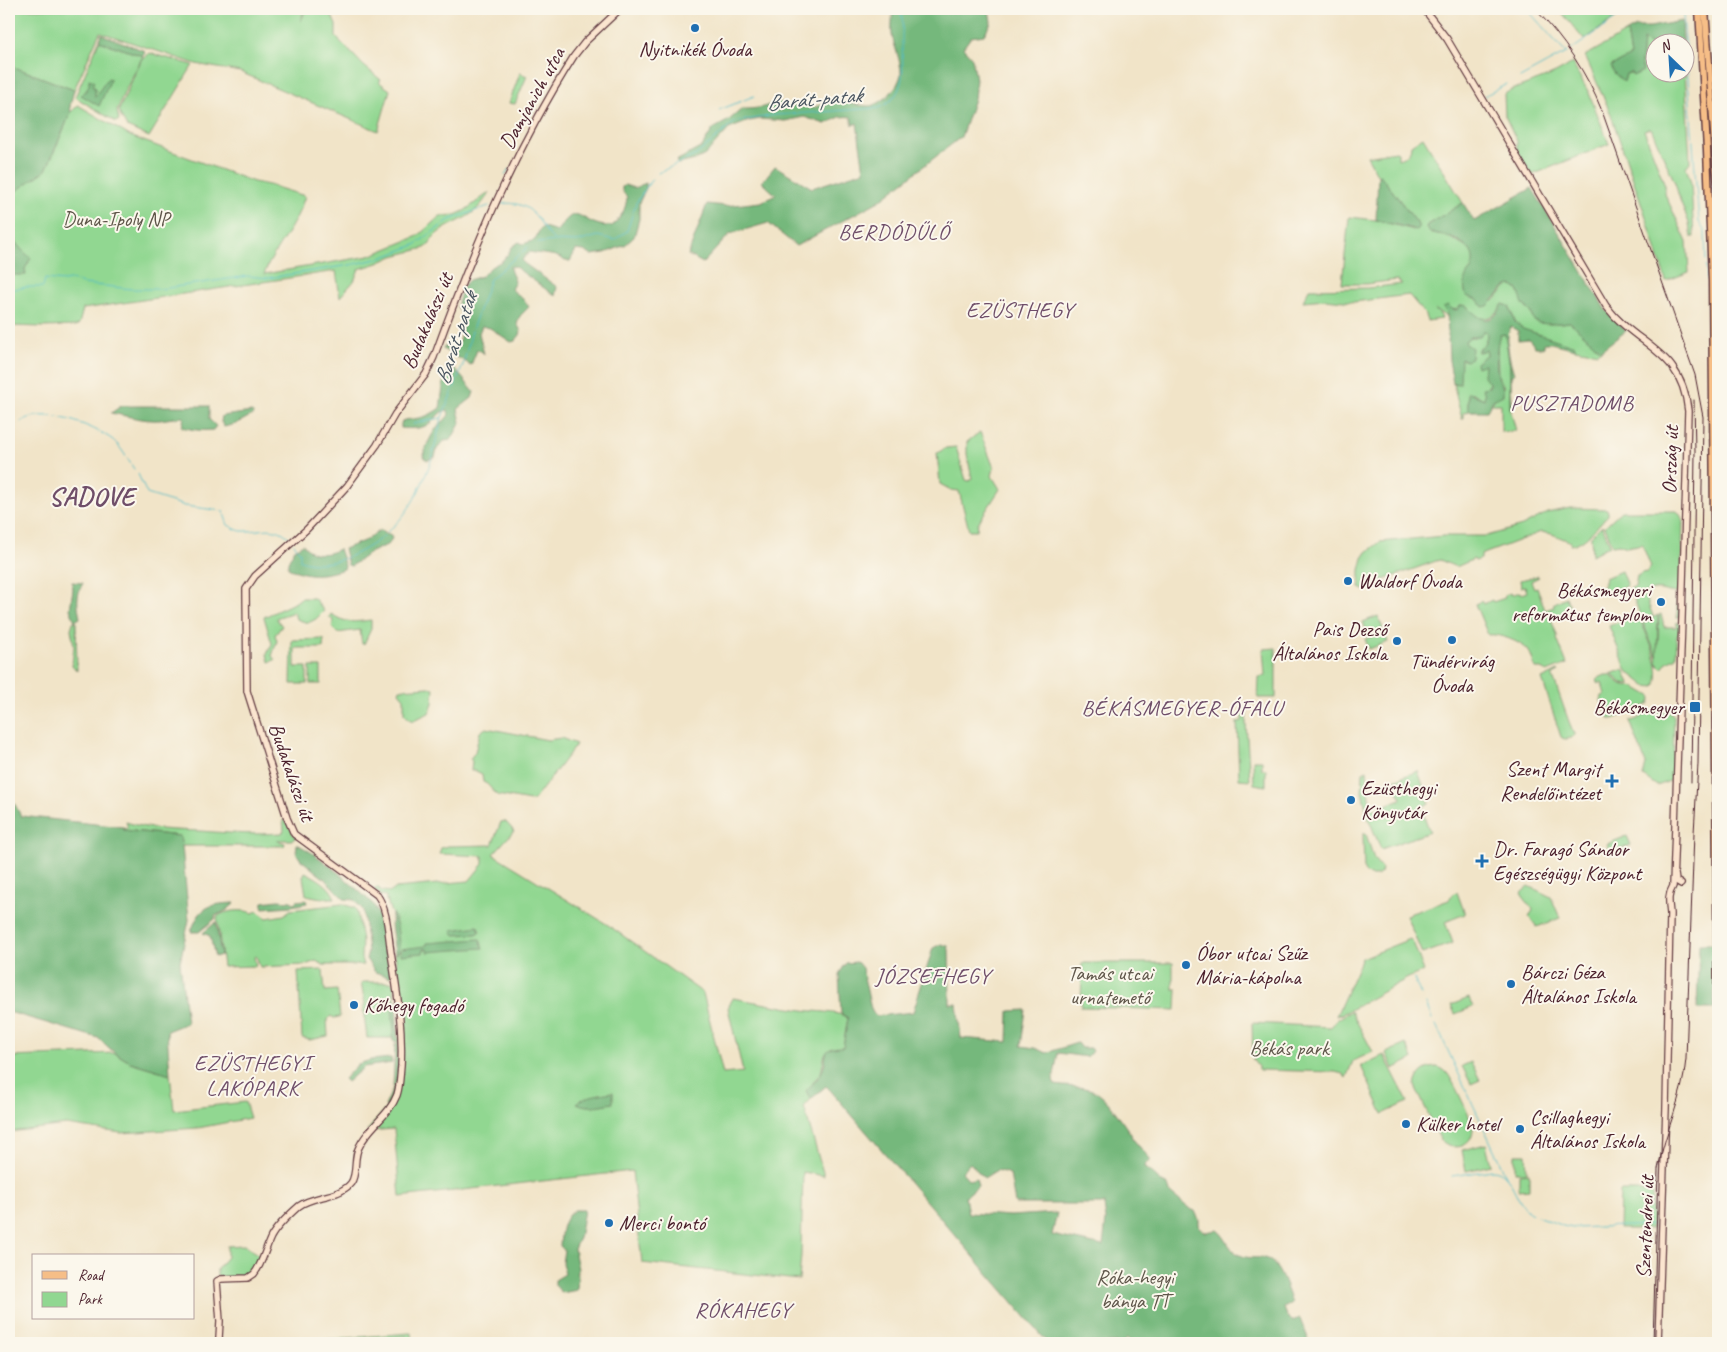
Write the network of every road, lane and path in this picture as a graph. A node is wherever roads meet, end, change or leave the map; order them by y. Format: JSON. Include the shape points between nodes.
{"nodes":[{"id":1,"x":620,"y":9,"type":"edge"},
{"id":2,"x":1424,"y":9,"type":"edge"},
{"id":3,"x":1699,"y":9,"type":"edge"},
{"id":4,"x":1705,"y":9,"type":"edge"},
{"id":5,"x":1718,"y":187,"type":"edge"},
{"id":6,"x":490,"y":216,"type":"joint"},
{"id":7,"x":1712,"y":251,"type":"junction"},
{"id":8,"x":1718,"y":263,"type":"edge"},
{"id":9,"x":1674,"y":863,"type":"junction"},
{"id":10,"x":1681,"y":884,"type":"dead end"},
{"id":11,"x":1669,"y":985,"type":"joint"},
{"id":12,"x":1718,"y":1017,"type":"edge"},
{"id":13,"x":222,"y":1343,"type":"edge"},
{"id":14,"x":1658,"y":1343,"type":"edge"}],
"edges":[{"from":1,"to":6,"type":"main road","name":"Damjanich utca","via":[[574,56],[507,177]]},
{"from":2,"to":9,"type":"main road","name":"Ország út","via":[[1447,39],[1606,306],[1620,322],[1664,356],[1677,373],[1685,392],[1688,411]]},
{"from":3,"to":7,"type":"main road"},
{"from":4,"to":5,"type":"main road"},
{"from":6,"to":13,"type":"main road","name":"Budakalászi út","via":[[426,374],[394,414],[377,445],[347,486],[255,576],[246,589],[247,691],[290,827],[299,838],[377,894],[382,903],[402,1034],[399,1086],[394,1102],[360,1144],[350,1184],[298,1208],[275,1231],[254,1274],[248,1278],[217,1281],[219,1338]]},
{"from":7,"to":8,"type":"main road"},
{"from":7,"to":12,"type":"main road"},
{"from":9,"to":10,"type":"main road","via":[[1675,879]]},
{"from":9,"to":11,"type":"main road","name":"Ország út","via":[[1668,902]]},
{"from":11,"to":14,"type":"main road","name":"Szentendrei út"}]}
